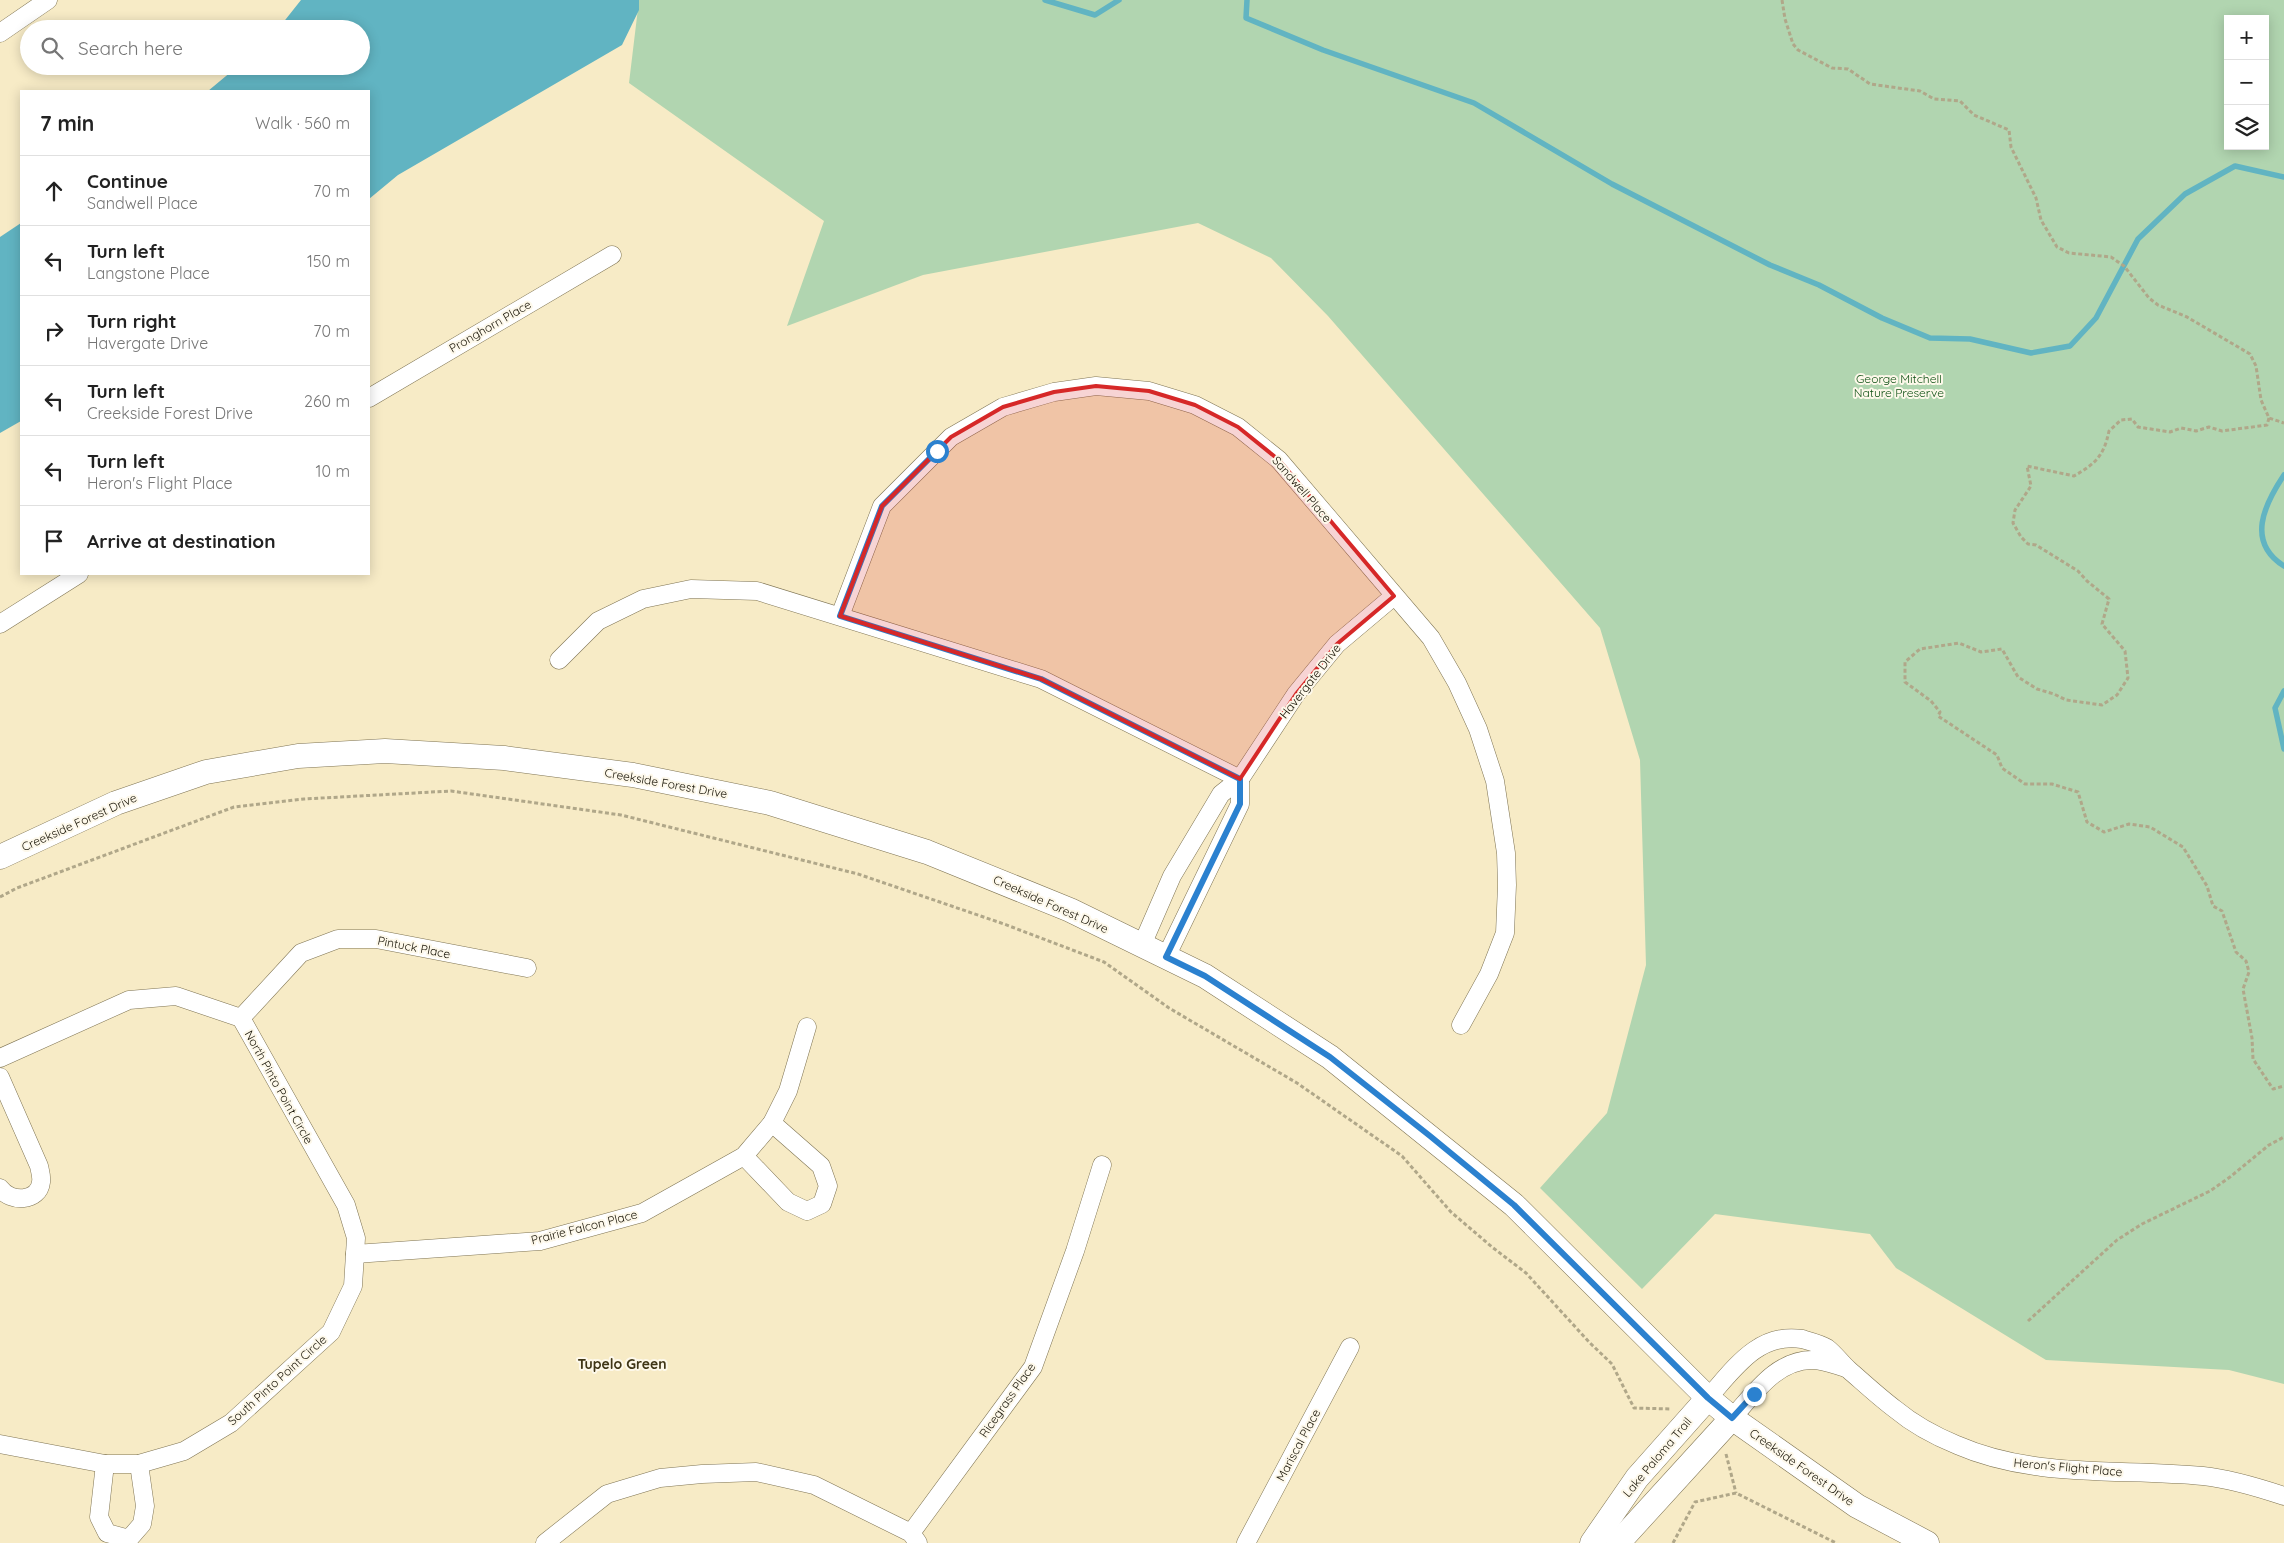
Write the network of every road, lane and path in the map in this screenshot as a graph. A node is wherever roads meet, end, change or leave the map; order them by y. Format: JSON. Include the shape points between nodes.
{"nodes":[{"id":1,"x":48,"y":0,"type":"edge"},
{"id":2,"x":1782,"y":0,"type":"edge"},
{"id":3,"x":0,"y":33,"type":"edge"},
{"id":4,"x":612,"y":255,"type":"dead end"},
{"id":5,"x":370,"y":397,"type":"edge"},
{"id":6,"x":2269,"y":418,"type":"junction"},
{"id":7,"x":2284,"y":423,"type":"edge"},
{"id":8,"x":77,"y":575,"type":"edge"},
{"id":9,"x":1394,"y":596,"type":"junction"},
{"id":10,"x":840,"y":616,"type":"junction"},
{"id":11,"x":0,"y":624,"type":"edge"},
{"id":12,"x":560,"y":660,"type":"dead end"},
{"id":13,"x":1240,"y":779,"type":"junction"},
{"id":14,"x":0,"y":857,"type":"edge"},
{"id":15,"x":0,"y":897,"type":"edge"},
{"id":16,"x":1142,"y":945,"type":"junction"},
{"id":17,"x":1166,"y":957,"type":"junction"},
{"id":18,"x":527,"y":968,"type":"dead end"},
{"id":19,"x":241,"y":1018,"type":"junction"},
{"id":20,"x":1461,"y":1024,"type":"dead end"},
{"id":21,"x":807,"y":1027,"type":"dead end"},
{"id":22,"x":0,"y":1058,"type":"edge"},
{"id":23,"x":0,"y":1077,"type":"edge"},
{"id":24,"x":2284,"y":1086,"type":"edge"},
{"id":25,"x":772,"y":1123,"type":"junction"},
{"id":26,"x":2284,"y":1138,"type":"edge"},
{"id":27,"x":744,"y":1156,"type":"junction"},
{"id":28,"x":1102,"y":1166,"type":"dead end"},
{"id":29,"x":0,"y":1188,"type":"edge"},
{"id":30,"x":355,"y":1254,"type":"junction"},
{"id":31,"x":2028,"y":1321,"type":"dead end"},
{"id":32,"x":1350,"y":1347,"type":"dead end"},
{"id":33,"x":1848,"y":1369,"type":"junction"},
{"id":34,"x":1708,"y":1398,"type":"junction"},
{"id":35,"x":1732,"y":1418,"type":"junction"},
{"id":36,"x":1690,"y":1419,"type":"junction"},
{"id":37,"x":1714,"y":1438,"type":"junction"},
{"id":38,"x":0,"y":1444,"type":"edge"},
{"id":39,"x":104,"y":1464,"type":"junction"},
{"id":40,"x":139,"y":1464,"type":"junction"},
{"id":41,"x":1736,"y":1492,"type":"junction"},
{"id":42,"x":2284,"y":1496,"type":"edge"},
{"id":43,"x":915,"y":1538,"type":"edge"},
{"id":44,"x":545,"y":1543,"type":"edge"},
{"id":45,"x":1246,"y":1543,"type":"edge"},
{"id":46,"x":1592,"y":1543,"type":"edge"},
{"id":47,"x":1618,"y":1543,"type":"edge"},
{"id":48,"x":1673,"y":1543,"type":"edge"},
{"id":49,"x":1836,"y":1543,"type":"edge"},
{"id":50,"x":1927,"y":1543,"type":"edge"}],
"edges":[{"from":1,"to":3,"type":"street"},
{"from":2,"to":6,"type":"path","via":[[1793,44],[1798,50],[1832,68],[1848,69],[1870,84],[1956,100],[1974,115],[2009,130],[2011,146],[2036,198],[2041,220],[2057,247],[2069,254],[2111,257],[2133,275],[2158,305],[2187,317],[2250,354],[2256,366],[2261,400]]},
{"from":4,"to":5,"type":"street","name":"Pronghorn Place"},
{"from":6,"to":7,"type":"path"},
{"from":6,"to":24,"type":"path","via":[[2267,425],[2222,431],[2209,427],[2196,431],[2181,428],[2170,432],[2138,427],[2132,419],[2121,420],[2109,431],[2106,446],[2094,464],[2074,476],[2027,466],[2031,486],[2015,510],[2014,524],[2020,537],[2028,544],[2036,545],[2078,571],[2109,599],[2102,624],[2124,651],[2128,678],[2117,695],[2102,705],[2066,700],[2037,689],[2018,677],[2002,649],[1981,652],[1959,643],[1920,650],[1904,662],[1905,682],[1931,701],[1940,712],[1938,716],[1997,755],[2002,768],[2025,784],[2052,784],[2078,792],[2087,822],[2104,832],[2129,824],[2150,826],[2183,847],[2207,886],[2213,906],[2222,911],[2236,952],[2246,961],[2249,972],[2243,989],[2253,1059],[2273,1089]]},
{"from":8,"to":11,"type":"street"},
{"from":9,"to":10,"type":"street","name":"Sandwell Place","via":[[1279,460],[1238,428],[1195,405],[1149,391],[1096,386],[1054,392],[1003,407],[951,437],[882,506]]},
{"from":9,"to":13,"type":"street","name":"Havergate Drive","via":[[1337,644],[1296,694]]},
{"from":9,"to":20,"type":"street","name":"Sandwell Place","via":[[1431,638],[1457,682],[1478,729],[1495,781],[1506,853],[1505,933],[1489,974]]},
{"from":10,"to":12,"type":"street","via":[[757,591],[691,589],[643,599],[598,621]]},
{"from":10,"to":13,"type":"street","via":[[1041,679]]},
{"from":13,"to":16,"type":"street","name":"Havergate Drive","via":[[1221,794],[1172,876]]},
{"from":13,"to":17,"type":"street","via":[[1240,804]]},
{"from":14,"to":16,"type":"main road","name":"Creekside Forest Drive","via":[[116,803],[206,772],[298,756],[385,751],[504,758],[634,775],[770,802],[927,852],[1070,910]]},
{"from":15,"to":36,"type":"path","via":[[234,807],[304,799],[451,791],[621,815],[858,874],[1104,962],[1169,1008],[1297,1082],[1402,1156],[1451,1212],[1526,1273],[1612,1364],[1634,1408],[1678,1410]]},
{"from":16,"to":17,"type":"main road","name":"Creekside Forest Drive"},
{"from":17,"to":34,"type":"main road","name":"Creekside Forest Drive","via":[[1205,976],[1330,1057],[1430,1136],[1514,1205]]},
{"from":18,"to":19,"type":"street","name":"Pintuck Place","via":[[376,939],[338,939],[301,953]]},
{"from":19,"to":22,"type":"street","name":"North Pinto Point Circle","via":[[176,996],[129,1000]]},
{"from":19,"to":30,"type":"street","name":"North Pinto Point Circle","via":[[346,1205],[356,1238]]},
{"from":21,"to":25,"type":"street","name":"Prairie Falcon Place","via":[[788,1091]]},
{"from":23,"to":29,"type":"street","via":[[39,1166],[41,1182],[38,1191],[21,1199],[3,1193]]},
{"from":25,"to":27,"type":"street","name":"Prairie Falcon Place"},
{"from":25,"to":27,"type":"street","via":[[821,1166],[828,1186],[822,1204],[807,1211],[788,1202]]},
{"from":26,"to":31,"type":"path","via":[[2269,1145],[2210,1191],[2142,1224],[2117,1240]]},
{"from":27,"to":30,"type":"street","name":"Prairie Falcon Place","via":[[642,1214],[540,1241]]},
{"from":28,"to":43,"type":"street","name":"Ricegrass Place","via":[[1033,1367]]},
{"from":30,"to":40,"type":"street","name":"South Pinto Point Circle","via":[[353,1286],[331,1332],[231,1423],[184,1451]]},
{"from":32,"to":45,"type":"street","name":"Mariscal Place"},
{"from":33,"to":34,"type":"street","name":"Heron's Flight Place","via":[[1826,1347],[1784,1338],[1763,1344],[1746,1355]]},
{"from":33,"to":35,"type":"street","name":"Heron's Flight Place","via":[[1812,1360],[1780,1369]]},
{"from":33,"to":42,"type":"street","name":"Heron's Flight Place","via":[[1895,1410],[1922,1428],[1988,1457],[2050,1468],[2203,1476],[2231,1480]]},
{"from":34,"to":35,"type":"main road","name":"Creekside Forest Drive"},
{"from":34,"to":36,"type":"main road","name":"Lake Paloma Trail"},
{"from":35,"to":37,"type":"main road"},
{"from":35,"to":50,"type":"main road","name":"Creekside Forest Drive","via":[[1857,1506]]},
{"from":36,"to":46,"type":"main road","name":"Lake Paloma Trail","via":[[1636,1478]]},
{"from":37,"to":41,"type":"path","via":[[1725,1449]]},
{"from":37,"to":47,"type":"main road"},
{"from":38,"to":39,"type":"street","name":"South Pinto Point Circle"},
{"from":39,"to":40,"type":"street","name":"South Pinto Point Circle"},
{"from":39,"to":40,"type":"street","via":[[98,1517],[107,1533],[129,1539],[142,1524],[145,1506]]},
{"from":41,"to":48,"type":"path","via":[[1694,1502]]},
{"from":41,"to":49,"type":"path"},
{"from":43,"to":44,"type":"street","via":[[814,1485],[756,1472],[660,1478],[607,1494]]}]}
